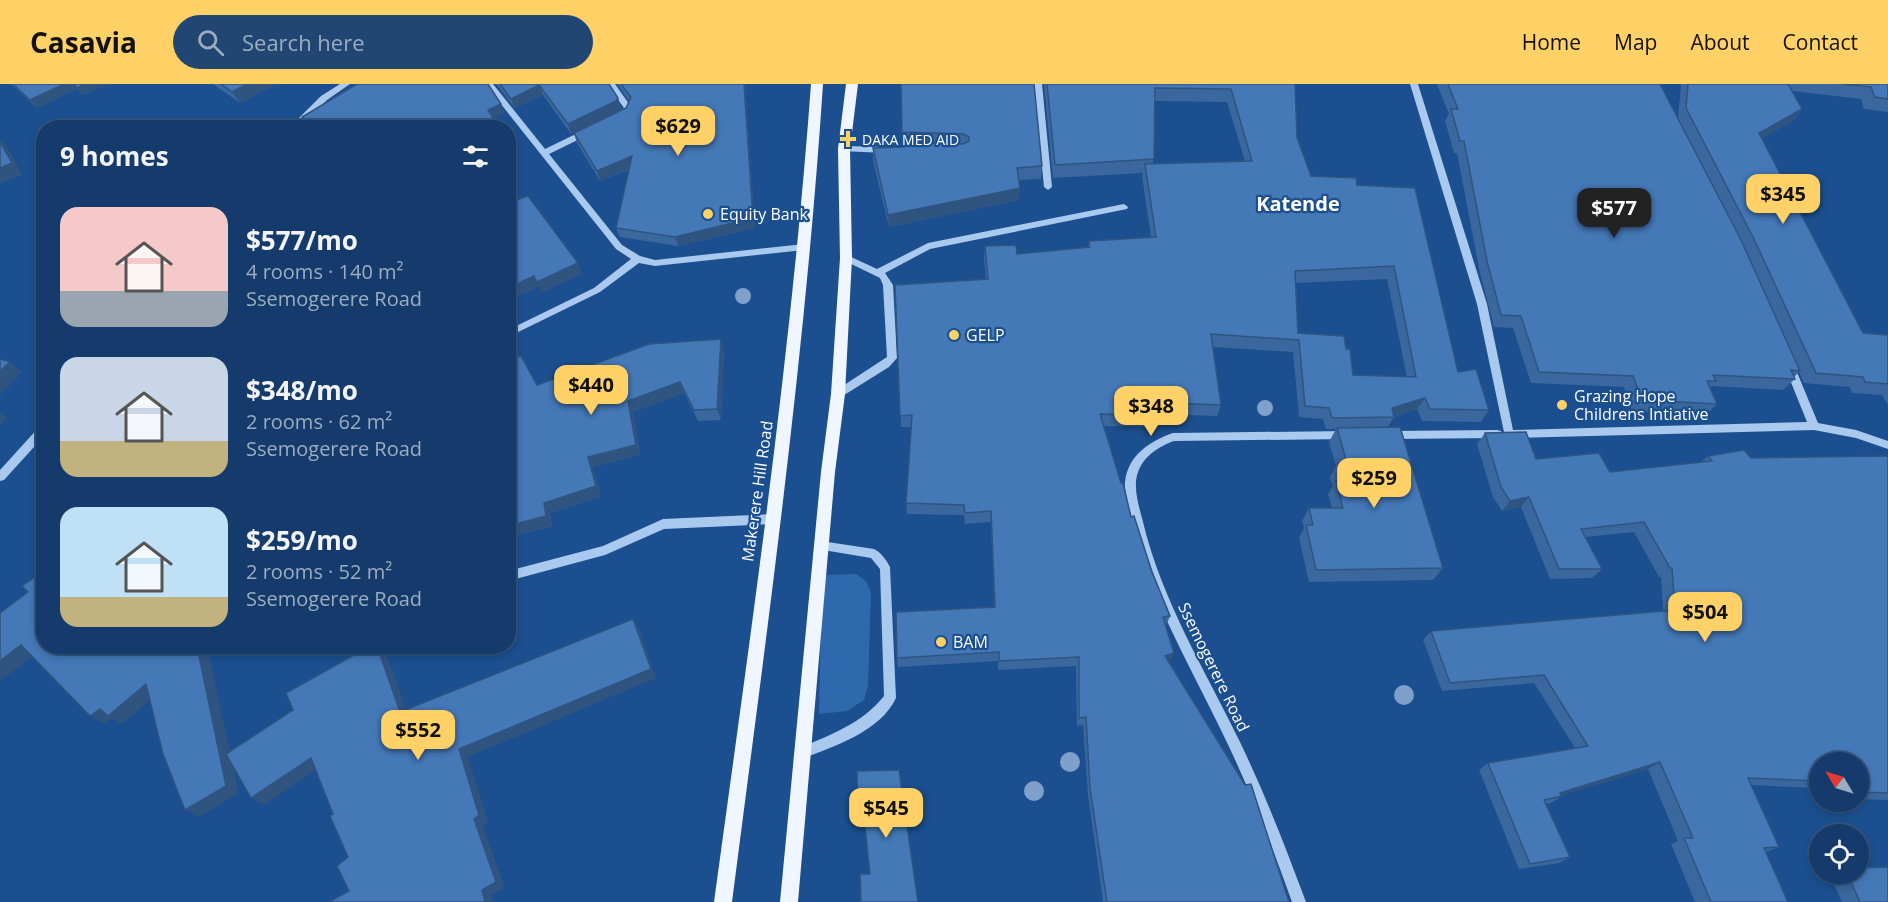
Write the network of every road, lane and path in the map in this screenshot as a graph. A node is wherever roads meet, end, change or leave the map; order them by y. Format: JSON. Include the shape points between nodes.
{"nodes":[{"id":1,"x":346,"y":84,"type":"edge"},
{"id":2,"x":489,"y":84,"type":"edge"},
{"id":3,"x":611,"y":84,"type":"edge"},
{"id":4,"x":817,"y":84,"type":"edge"},
{"id":5,"x":852,"y":84,"type":"edge"},
{"id":6,"x":1038,"y":84,"type":"edge"},
{"id":7,"x":1414,"y":84,"type":"edge"},
{"id":8,"x":614,"y":119,"type":"edge"},
{"id":9,"x":301,"y":120,"type":"edge"},
{"id":10,"x":594,"y":129,"type":"edge"},
{"id":11,"x":844,"y":149,"type":"junction"},
{"id":12,"x":892,"y":150,"type":"edge"},
{"id":13,"x":544,"y":153,"type":"junction"},
{"id":14,"x":1048,"y":187,"type":"dead end"},
{"id":15,"x":1124,"y":207,"type":"dead end"},
{"id":16,"x":804,"y":247,"type":"junction"},
{"id":17,"x":846,"y":258,"type":"junction"},
{"id":18,"x":637,"y":259,"type":"junction"},
{"id":19,"x":879,"y":272,"type":"junction"},
{"id":20,"x":516,"y":330,"type":"edge"},
{"id":21,"x":1784,"y":351,"type":"edge"},
{"id":22,"x":838,"y":394,"type":"junction"},
{"id":23,"x":1814,"y":426,"type":"junction"},
{"id":24,"x":1509,"y":434,"type":"junction"},
{"id":25,"x":1358,"y":435,"type":"edge"},
{"id":26,"x":1382,"y":435,"type":"edge"},
{"id":27,"x":36,"y":438,"type":"edge"},
{"id":28,"x":1888,"y":445,"type":"edge"},
{"id":29,"x":0,"y":477,"type":"edge"},
{"id":30,"x":775,"y":519,"type":"junction"},
{"id":31,"x":821,"y":546,"type":"junction"},
{"id":32,"x":516,"y":574,"type":"edge"},
{"id":33,"x":802,"y":753,"type":"junction"},
{"id":34,"x":723,"y":902,"type":"edge"},
{"id":35,"x":789,"y":902,"type":"edge"},
{"id":36,"x":1299,"y":902,"type":"edge"}],
"edges":[{"from":1,"to":9,"type":"street"},
{"from":2,"to":13,"type":"street"},
{"from":3,"to":8,"type":"street","via":[[628,108],[624,115]]},
{"from":4,"to":16,"type":"main road","name":"Makerere Hill Road"},
{"from":5,"to":11,"type":"main road"},
{"from":6,"to":14,"type":"street"},
{"from":7,"to":24,"type":"street","via":[[1482,304]]},
{"from":10,"to":13,"type":"street"},
{"from":11,"to":12,"type":"street"},
{"from":11,"to":17,"type":"main road"},
{"from":13,"to":18,"type":"street","via":[[619,247]]},
{"from":15,"to":19,"type":"street","via":[[928,246]]},
{"from":16,"to":18,"type":"street","via":[[656,263]]},
{"from":16,"to":30,"type":"main road","name":"Makerere Hill Road"},
{"from":17,"to":19,"type":"street"},
{"from":17,"to":22,"type":"main road"},
{"from":18,"to":20,"type":"street","via":[[597,290]]},
{"from":19,"to":22,"type":"street","via":[[888,285],[892,358]]},
{"from":21,"to":23,"type":"street"},
{"from":22,"to":31,"type":"main road"},
{"from":23,"to":24,"type":"street"},
{"from":23,"to":28,"type":"street"},
{"from":24,"to":26,"type":"street"},
{"from":25,"to":36,"type":"street","name":"Ssemogerere Road","via":[[1173,437],[1149,445],[1137,460],[1130,481],[1145,548],[1172,624],[1226,726]]},
{"from":27,"to":29,"type":"street"},
{"from":30,"to":32,"type":"street","via":[[663,524],[605,550]]},
{"from":30,"to":34,"type":"main road","name":"Makerere Hill Road"},
{"from":31,"to":33,"type":"main road"},
{"from":31,"to":33,"type":"street","via":[[874,554],[885,567],[890,698],[881,713],[863,725]]},
{"from":33,"to":35,"type":"main road"}]}
